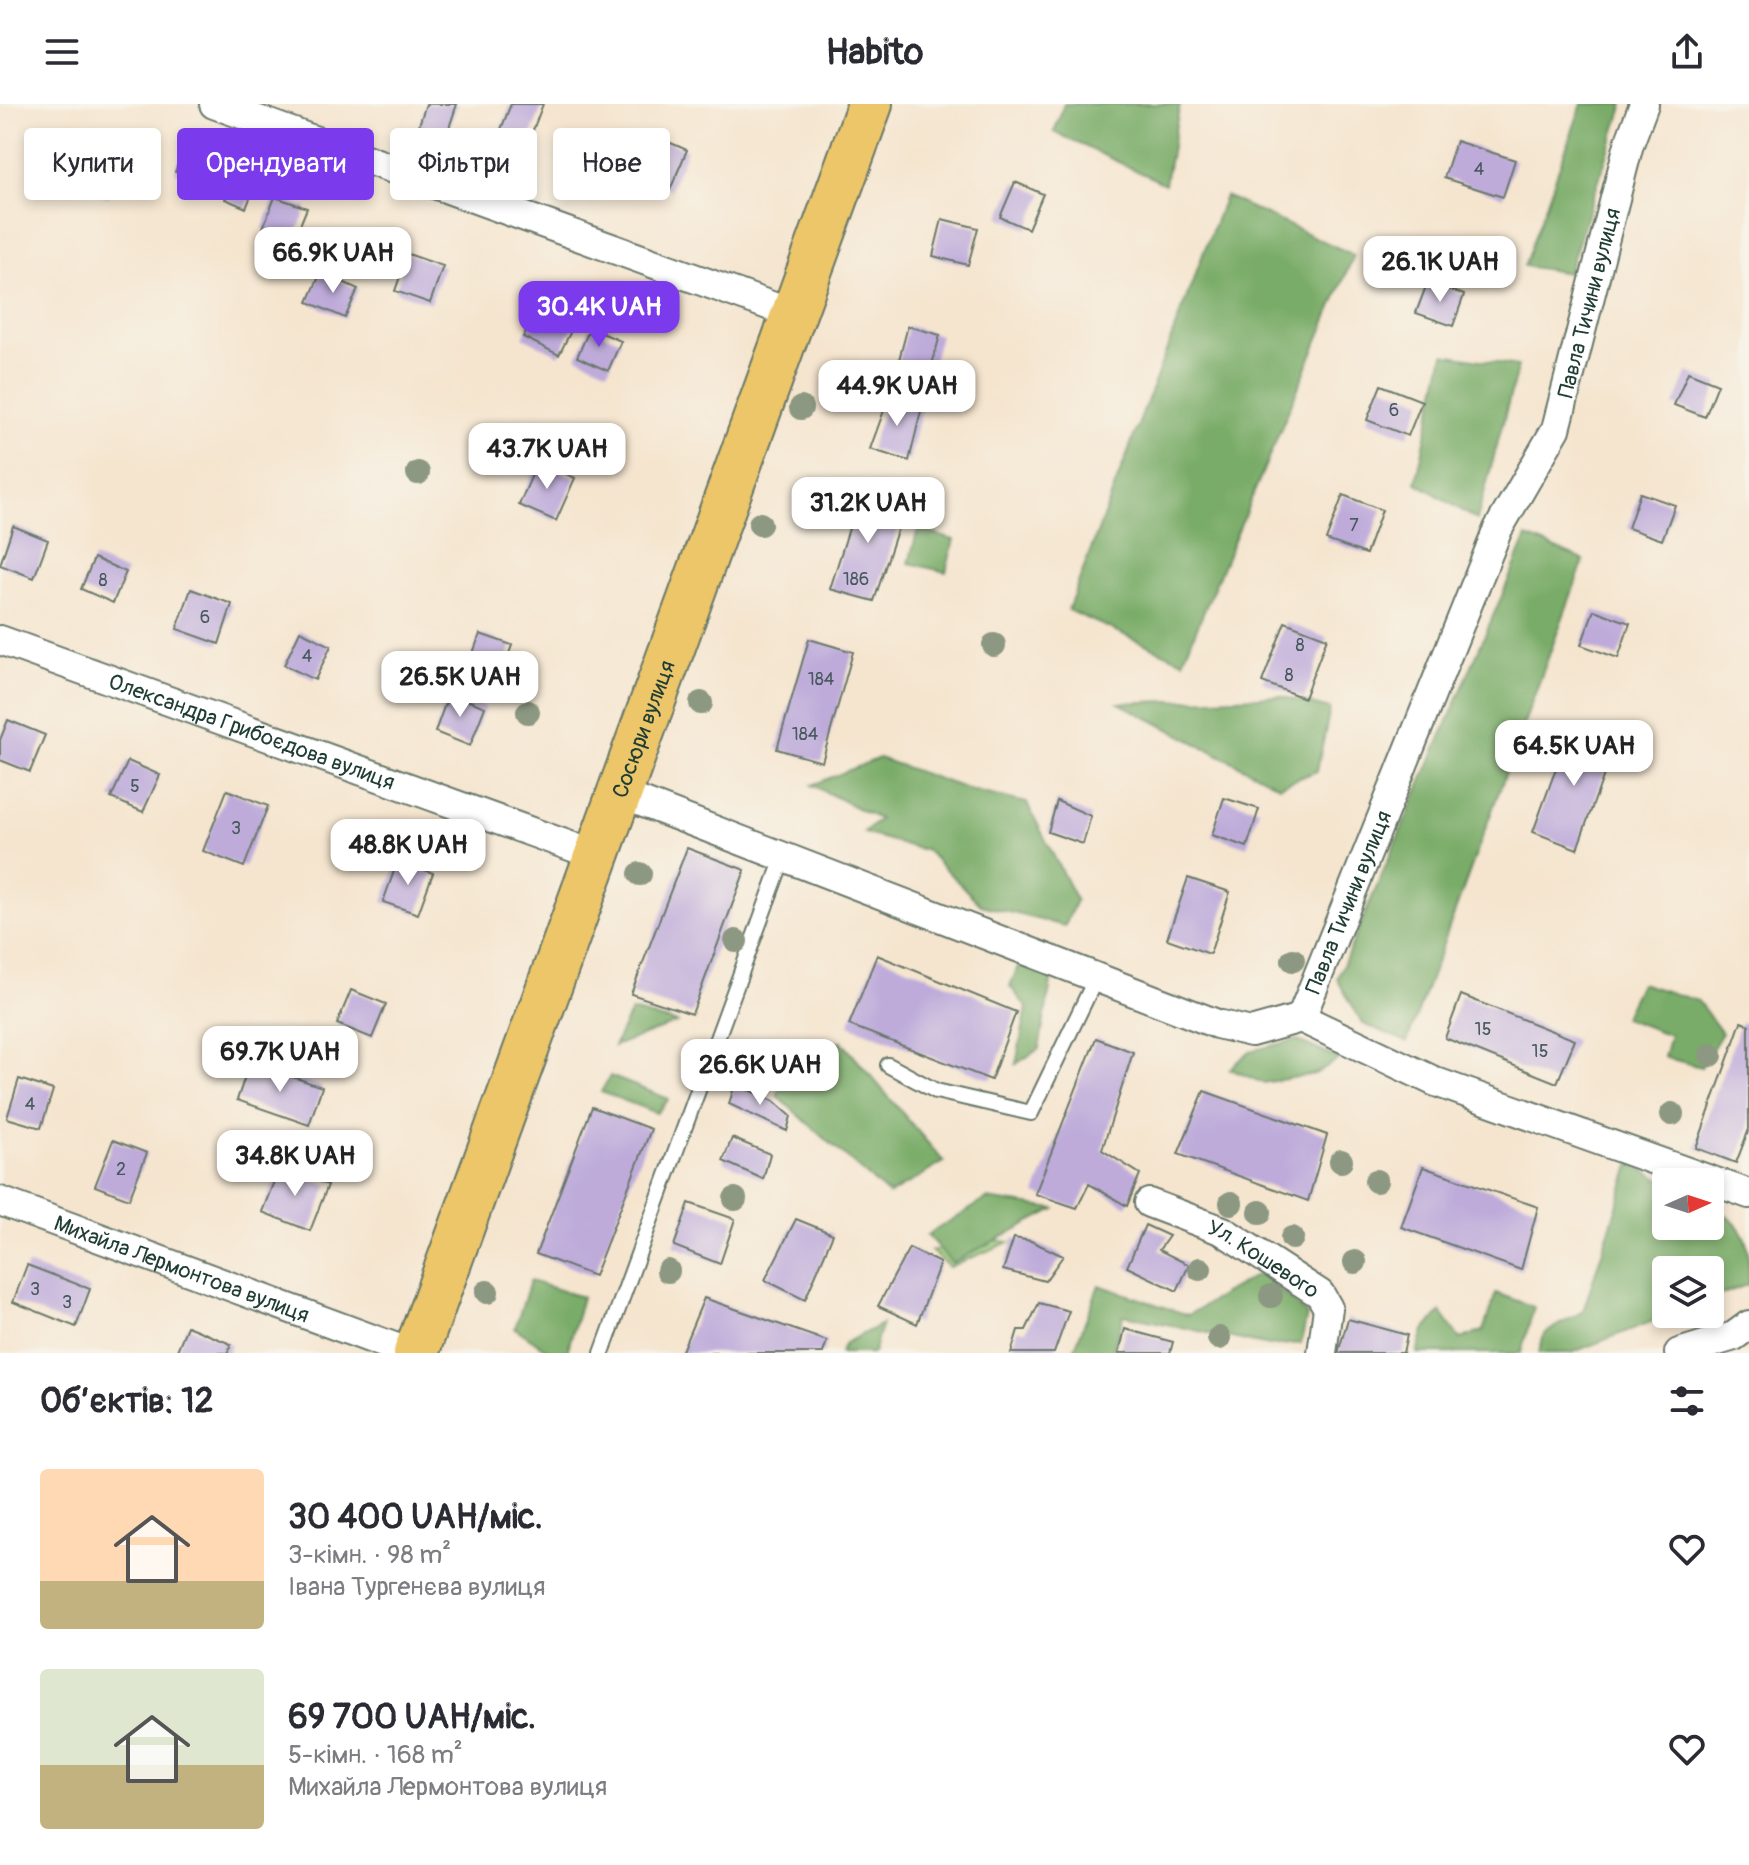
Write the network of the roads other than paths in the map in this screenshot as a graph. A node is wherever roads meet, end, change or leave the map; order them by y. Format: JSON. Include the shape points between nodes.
{"nodes":[{"id":1,"x":214,"y":104,"type":"edge"},
{"id":2,"x":870,"y":104,"type":"edge"},
{"id":3,"x":1644,"y":104,"type":"edge"},
{"id":4,"x":793,"y":314,"type":"junction"},
{"id":5,"x":0,"y":640,"type":"edge"},
{"id":6,"x":618,"y":793,"type":"junction"},
{"id":7,"x":595,"y":855,"type":"junction"},
{"id":8,"x":783,"y":858,"type":"junction"},
{"id":9,"x":1095,"y":980,"type":"junction"},
{"id":10,"x":1301,"y":1018,"type":"junction"},
{"id":11,"x":888,"y":1065,"type":"dead end"},
{"id":12,"x":1749,"y":1194,"type":"edge"},
{"id":13,"x":0,"y":1201,"type":"edge"},
{"id":14,"x":1149,"y":1203,"type":"dead end"},
{"id":15,"x":1749,"y":1325,"type":"edge"},
{"id":16,"x":410,"y":1353,"type":"edge"},
{"id":17,"x":416,"y":1353,"type":"edge"},
{"id":18,"x":602,"y":1353,"type":"edge"},
{"id":19,"x":1322,"y":1353,"type":"edge"},
{"id":20,"x":1679,"y":1353,"type":"edge"}],
"edges":[{"from":1,"to":4,"type":"street"},
{"from":2,"to":4,"type":"main road","name":"Сосюри вулиця"},
{"from":3,"to":10,"type":"street","name":"Павла Тичини вулиця","via":[[1629,144],[1556,429],[1498,529]]},
{"from":4,"to":6,"type":"main road","name":"Сосюри вулиця"},
{"from":5,"to":7,"type":"street","name":"Олександра Грибоєдова вулиця"},
{"from":6,"to":7,"type":"main road","name":"Сосюри вулиця"},
{"from":6,"to":8,"type":"street","name":"Павла Тичини вулиця"},
{"from":7,"to":17,"type":"main road","name":"Сосюри вулиця"},
{"from":8,"to":9,"type":"street","name":"Павла Тичини вулиця"},
{"from":8,"to":18,"type":"lane"},
{"from":9,"to":10,"type":"street","name":"Павла Тичини вулиця","via":[[1251,1032]]},
{"from":9,"to":11,"type":"lane","via":[[1031,1113],[936,1091]]},
{"from":10,"to":12,"type":"street","via":[[1436,1082]]},
{"from":13,"to":16,"type":"street","name":"Михайла Лермонтова вулиця"},
{"from":14,"to":19,"type":"street","name":"Ул. Кошевого","via":[[1223,1231],[1320,1294],[1328,1308]]},
{"from":15,"to":20,"type":"street","via":[[1734,1336]]}]}
